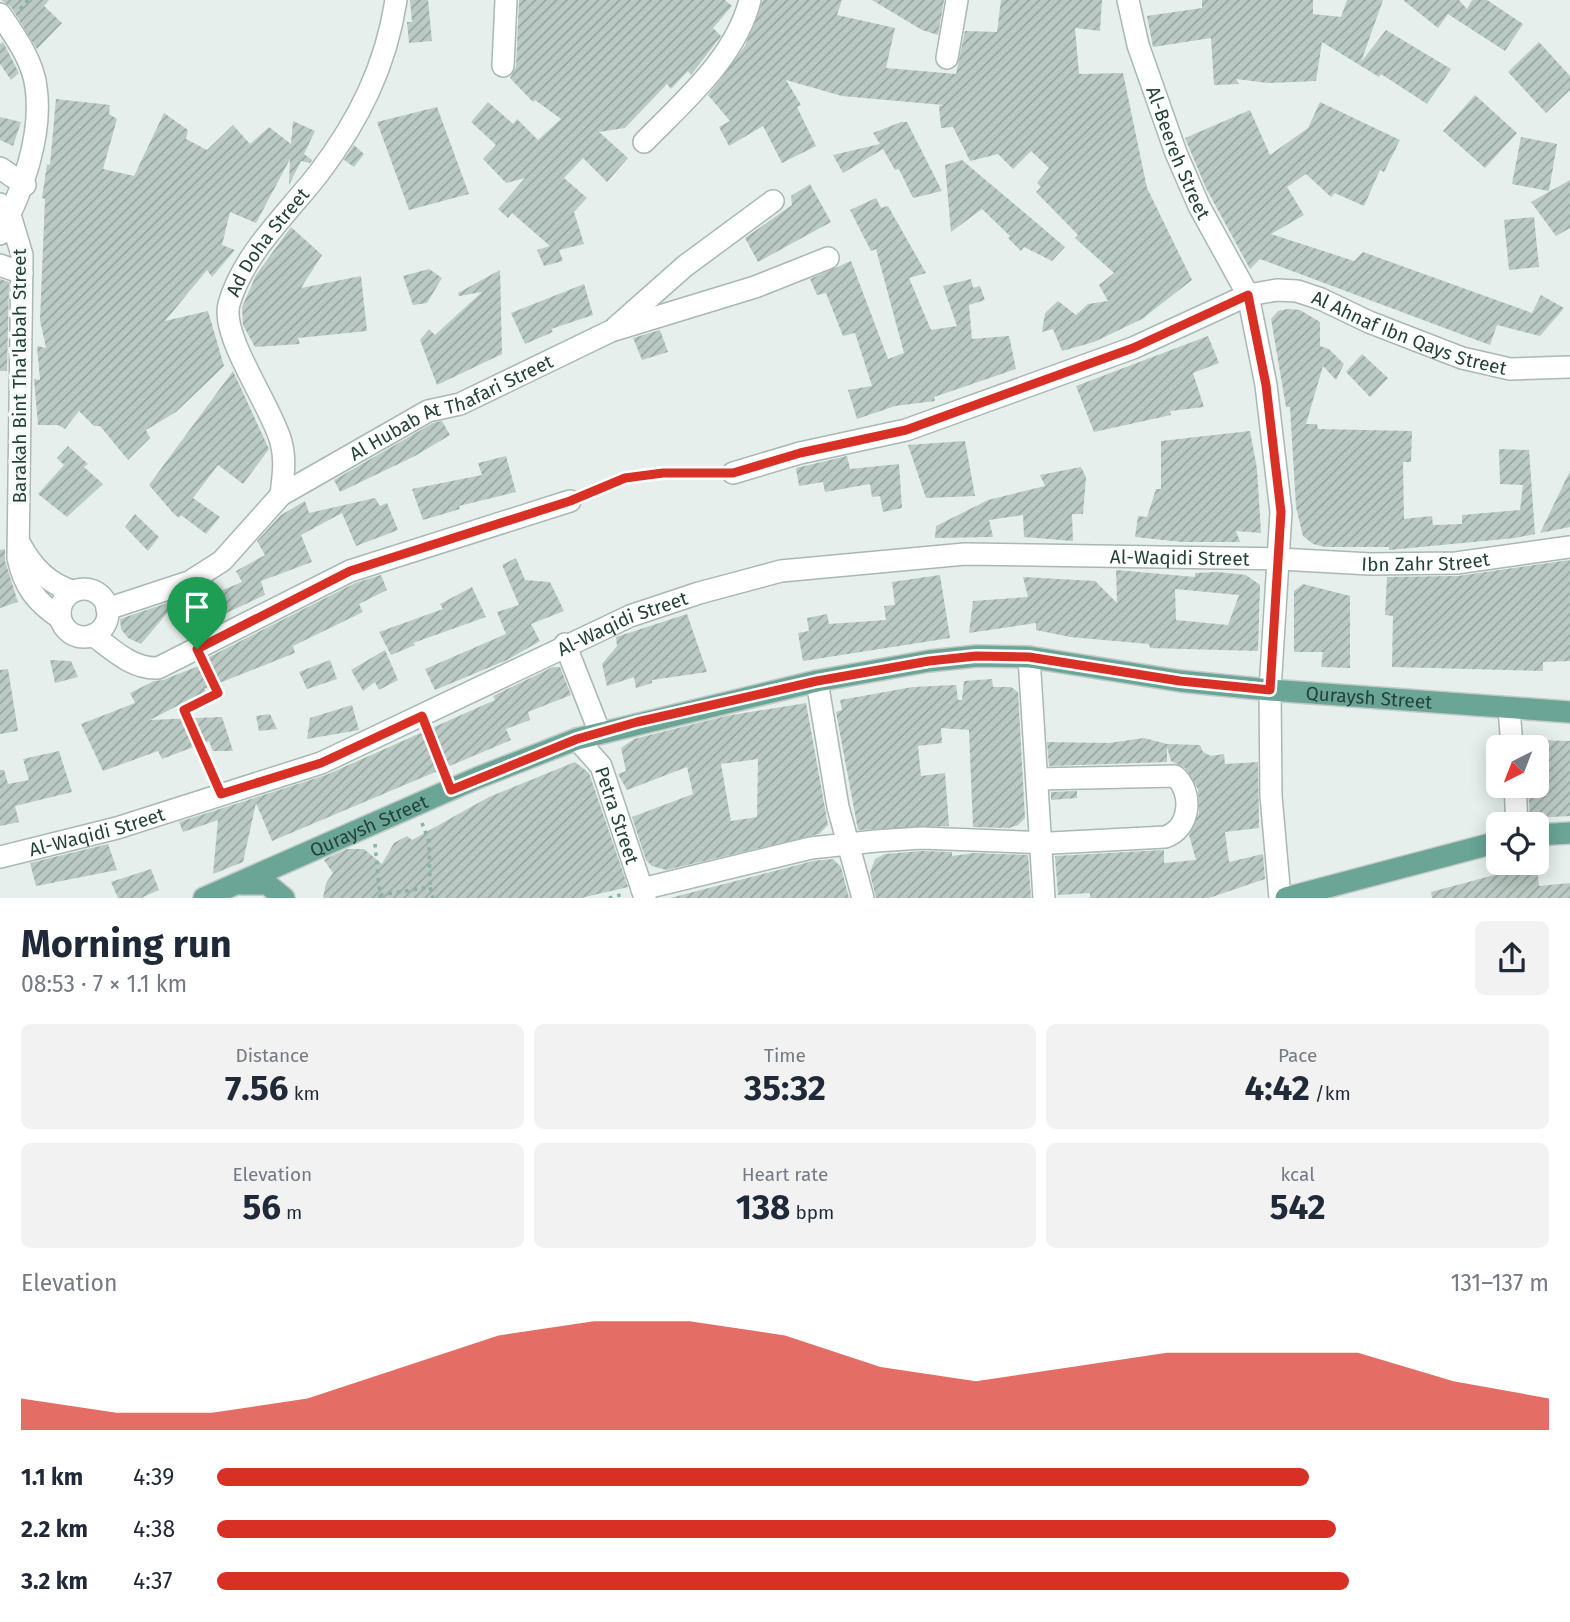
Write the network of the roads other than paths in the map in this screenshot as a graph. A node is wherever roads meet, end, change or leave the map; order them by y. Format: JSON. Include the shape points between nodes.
{"nodes":[{"id":1,"x":396,"y":0,"type":"edge"},
{"id":2,"x":506,"y":0,"type":"edge"},
{"id":3,"x":750,"y":0,"type":"edge"},
{"id":4,"x":957,"y":0,"type":"edge"},
{"id":5,"x":1129,"y":0,"type":"edge"},
{"id":6,"x":0,"y":14,"type":"edge"},
{"id":7,"x":947,"y":58,"type":"dead end"},
{"id":8,"x":503,"y":66,"type":"dead end"},
{"id":9,"x":644,"y":142,"type":"dead end"},
{"id":10,"x":0,"y":168,"type":"edge"},
{"id":11,"x":25,"y":185,"type":"junction"},
{"id":12,"x":773,"y":201,"type":"dead end"},
{"id":13,"x":3,"y":218,"type":"edge"},
{"id":14,"x":828,"y":258,"type":"dead end"},
{"id":15,"x":0,"y":265,"type":"edge"},
{"id":16,"x":22,"y":274,"type":"junction"},
{"id":17,"x":1248,"y":295,"type":"junction"},
{"id":18,"x":611,"y":331,"type":"junction"},
{"id":19,"x":1570,"y":367,"type":"edge"},
{"id":20,"x":733,"y":473,"type":"road end"},
{"id":21,"x":281,"y":495,"type":"junction"},
{"id":22,"x":570,"y":501,"type":"road end"},
{"id":23,"x":18,"y":539,"type":"junction"},
{"id":24,"x":1570,"y":547,"type":"edge"},
{"id":25,"x":1280,"y":559,"type":"junction"},
{"id":26,"x":73,"y":591,"type":"junction"},
{"id":27,"x":107,"y":609,"type":"junction"},
{"id":28,"x":60,"y":618,"type":"junction"},
{"id":29,"x":93,"y":635,"type":"junction"},
{"id":30,"x":565,"y":644,"type":"junction"},
{"id":31,"x":1029,"y":657,"type":"junction"},
{"id":32,"x":817,"y":681,"type":"junction"},
{"id":33,"x":1270,"y":690,"type":"junction"},
{"id":34,"x":1509,"y":708,"type":"junction"},
{"id":35,"x":1570,"y":712,"type":"edge"},
{"id":36,"x":600,"y":733,"type":"junction"},
{"id":37,"x":1511,"y":735,"type":"edge"},
{"id":38,"x":577,"y":739,"type":"junction"},
{"id":39,"x":1037,"y":779,"type":"junction"},
{"id":40,"x":1570,"y":833,"type":"edge"},
{"id":41,"x":1549,"y":834,"type":"edge"},
{"id":42,"x":1040,"y":842,"type":"junction"},
{"id":43,"x":847,"y":844,"type":"junction"},
{"id":44,"x":1486,"y":845,"type":"edge"},
{"id":45,"x":0,"y":857,"type":"edge"},
{"id":46,"x":235,"y":884,"type":"junction"},
{"id":47,"x":644,"y":893,"type":"edge"},
{"id":48,"x":204,"y":898,"type":"edge"},
{"id":49,"x":284,"y":898,"type":"edge"},
{"id":50,"x":863,"y":898,"type":"edge"},
{"id":51,"x":1044,"y":898,"type":"edge"},
{"id":52,"x":1280,"y":898,"type":"edge"},
{"id":53,"x":1286,"y":898,"type":"edge"}],
"edges":[{"from":1,"to":21,"type":"street","name":"Ad Doha Street","via":[[391,38],[371,92],[342,140],[252,260],[228,306],[236,344],[281,443]]},
{"from":2,"to":8,"type":"street"},
{"from":3,"to":9,"type":"street","via":[[744,25],[730,47]]},
{"from":4,"to":7,"type":"street"},
{"from":5,"to":17,"type":"street","name":"Al-Beereh Street","via":[[1138,45],[1176,153]]},
{"from":6,"to":11,"type":"street","via":[[29,62],[37,88]]},
{"from":10,"to":11,"type":"street"},
{"from":11,"to":13,"type":"street"},
{"from":12,"to":18,"type":"street","via":[[685,266]]},
{"from":13,"to":16,"type":"street","name":"Barakah Bint Tha'labah Street","via":[[20,242]]},
{"from":14,"to":18,"type":"street","name":"Al Hubab At Thafari Street","via":[[755,287]]},
{"from":15,"to":16,"type":"street"},
{"from":16,"to":23,"type":"street","name":"Barakah Bint Tha'labah Street"},
{"from":17,"to":19,"type":"street","name":"Al Ahnaf Ibn Qays Street","via":[[1297,291],[1462,358],[1510,369]]},
{"from":17,"to":20,"type":"street","via":[[1133,348],[906,430]]},
{"from":17,"to":25,"type":"street","name":"Al-Beereh Street","via":[[1275,450]]},
{"from":18,"to":21,"type":"street","name":"Al Hubab At Thafari Street","via":[[460,404],[428,411]]},
{"from":21,"to":27,"type":"street","name":"Al Hubab At Thafari Street","via":[[222,561],[189,582]]},
{"from":22,"to":29,"type":"street","via":[[350,571],[158,668],[124,658]]},
{"from":23,"to":26,"type":"street","via":[[43,575]]},
{"from":23,"to":28,"type":"street","name":"Barakah Bint Tha'labah Street","via":[[18,558],[27,587]]},
{"from":24,"to":25,"type":"street","name":"Ibn Zahr Street","via":[[1456,563]]},
{"from":25,"to":30,"type":"street","name":"Al-Waqidi Street","via":[[965,554],[812,566],[699,593]]},
{"from":25,"to":33,"type":"street","name":"Al-Beereh Street"},
{"from":26,"to":27,"type":"street","via":[[94,591]]},
{"from":26,"to":28,"type":"street","via":[[60,607]]},
{"from":27,"to":29,"type":"street","via":[[105,624]]},
{"from":28,"to":29,"type":"street","via":[[76,636]]},
{"from":30,"to":36,"type":"street"},
{"from":30,"to":45,"type":"street","name":"Al-Waqidi Street","via":[[330,759],[117,828]]},
{"from":31,"to":32,"type":"main road","name":"Quraysh Street","via":[[929,661]]},
{"from":31,"to":33,"type":"main road","name":"Quraysh Street"},
{"from":31,"to":39,"type":"street"},
{"from":32,"to":36,"type":"main road","name":"Quraysh Street"},
{"from":32,"to":43,"type":"street"},
{"from":33,"to":34,"type":"main road","name":"Quraysh Street"},
{"from":33,"to":52,"type":"street","name":"Al-Beereh Street","via":[[1271,796]]},
{"from":34,"to":35,"type":"main road","name":"Quraysh Street"},
{"from":34,"to":37,"type":"street"},
{"from":36,"to":38,"type":"main road","name":"Quraysh Street"},
{"from":38,"to":46,"type":"main road","name":"Quraysh Street"},
{"from":38,"to":47,"type":"street","name":"Petra Street","via":[[601,766]]},
{"from":39,"to":42,"type":"street"},
{"from":39,"to":42,"type":"street","via":[[1166,775],[1181,782],[1186,793],[1186,818],[1174,834]]},
{"from":40,"to":41,"type":"main road"},
{"from":42,"to":43,"type":"street","via":[[922,838]]},
{"from":42,"to":51,"type":"street"},
{"from":43,"to":47,"type":"street","via":[[758,859]]},
{"from":43,"to":50,"type":"street"},
{"from":44,"to":53,"type":"main road"},
{"from":46,"to":48,"type":"main road","name":"Quraysh Street"},
{"from":46,"to":49,"type":"main road","via":[[267,884]]}]}
